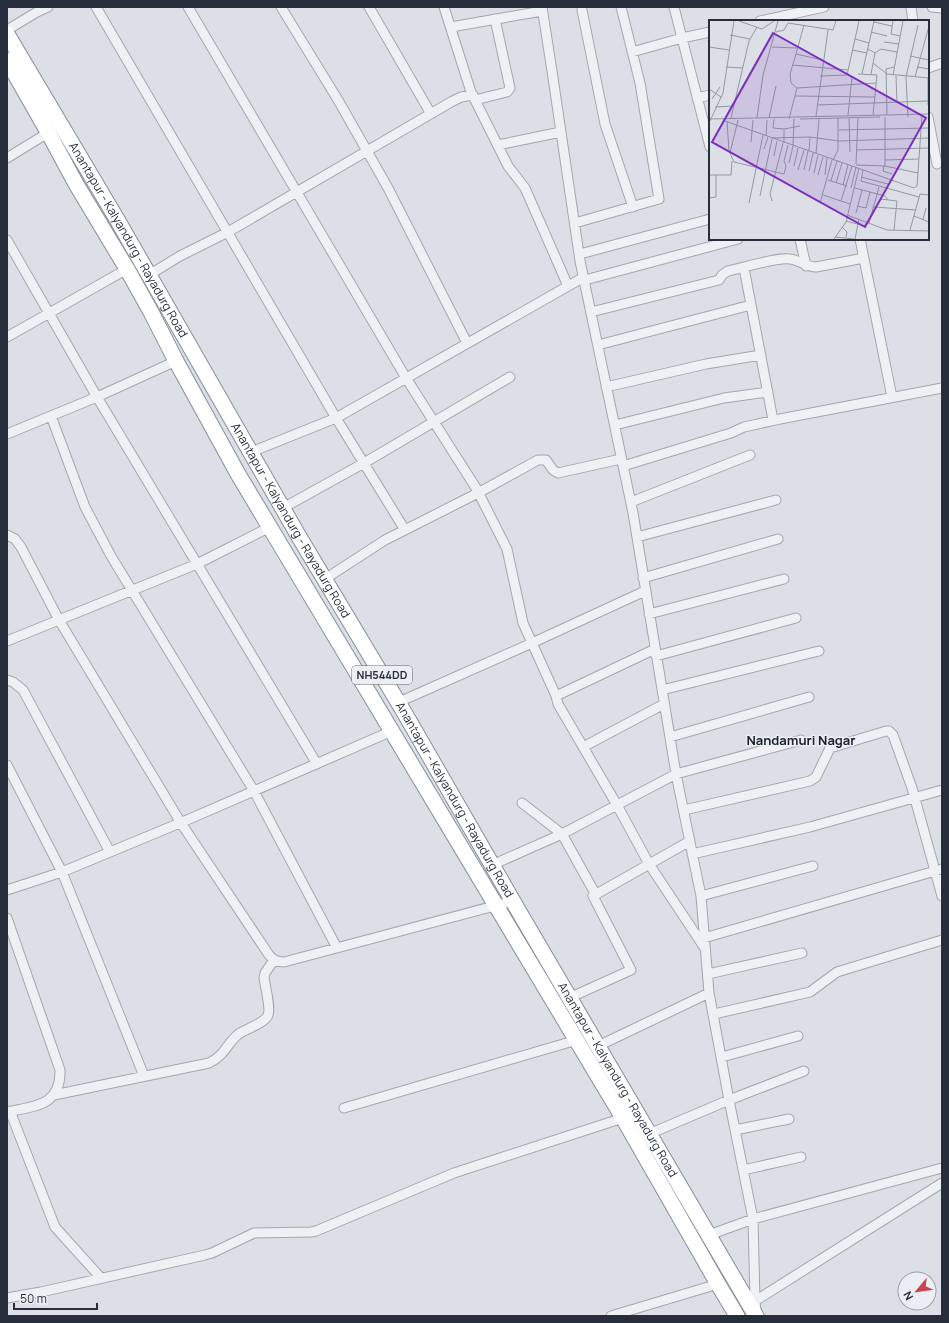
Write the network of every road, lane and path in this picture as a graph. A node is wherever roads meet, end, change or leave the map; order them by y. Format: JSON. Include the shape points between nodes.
{"nodes":[{"id":1,"x":48,"y":7,"type":"edge"},
{"id":2,"x":96,"y":7,"type":"edge"},
{"id":3,"x":188,"y":7,"type":"edge"},
{"id":4,"x":281,"y":7,"type":"edge"},
{"id":5,"x":369,"y":7,"type":"edge"},
{"id":6,"x":444,"y":7,"type":"edge"},
{"id":7,"x":621,"y":7,"type":"edge"},
{"id":8,"x":674,"y":7,"type":"edge"},
{"id":9,"x":778,"y":7,"type":"edge"},
{"id":10,"x":824,"y":7,"type":"edge"},
{"id":11,"x":911,"y":7,"type":"edge"},
{"id":12,"x":932,"y":7,"type":"edge"},
{"id":13,"x":942,"y":8,"type":"edge"},
{"id":14,"x":542,"y":9,"type":"edge"},
{"id":15,"x":582,"y":10,"type":"dead end"},
{"id":16,"x":782,"y":16,"type":"junction"},
{"id":17,"x":495,"y":19,"type":"junction"},
{"id":18,"x":764,"y":20,"type":"edge"},
{"id":19,"x":913,"y":20,"type":"edge"},
{"id":20,"x":451,"y":26,"type":"junction"},
{"id":21,"x":7,"y":30,"type":"edge"},
{"id":22,"x":709,"y":32,"type":"edge"},
{"id":23,"x":7,"y":34,"type":"edge"},
{"id":24,"x":682,"y":38,"type":"junction"},
{"id":25,"x":632,"y":52,"type":"junction"},
{"id":26,"x":7,"y":60,"type":"edge"},
{"id":27,"x":942,"y":63,"type":"edge"},
{"id":28,"x":929,"y":68,"type":"edge"},
{"id":29,"x":709,"y":95,"type":"edge"},
{"id":30,"x":474,"y":98,"type":"junction"},
{"id":31,"x":698,"y":98,"type":"junction"},
{"id":32,"x":430,"y":114,"type":"junction"},
{"id":33,"x":929,"y":123,"type":"edge"},
{"id":34,"x":54,"y":128,"type":"junction"},
{"id":35,"x":561,"y":132,"type":"junction"},
{"id":36,"x":709,"y":143,"type":"edge"},
{"id":37,"x":498,"y":146,"type":"junction"},
{"id":38,"x":367,"y":152,"type":"junction"},
{"id":39,"x":7,"y":158,"type":"edge"},
{"id":40,"x":936,"y":164,"type":"edge"},
{"id":41,"x":297,"y":192,"type":"junction"},
{"id":42,"x":633,"y":206,"type":"junction"},
{"id":43,"x":709,"y":219,"type":"edge"},
{"id":44,"x":575,"y":223,"type":"junction"},
{"id":45,"x":228,"y":232,"type":"junction"},
{"id":46,"x":734,"y":240,"type":"edge"},
{"id":47,"x":800,"y":240,"type":"edge"},
{"id":48,"x":860,"y":240,"type":"edge"},
{"id":49,"x":8,"y":244,"type":"edge"},
{"id":50,"x":580,"y":254,"type":"junction"},
{"id":51,"x":864,"y":258,"type":"junction"},
{"id":52,"x":806,"y":266,"type":"junction"},
{"id":53,"x":744,"y":268,"type":"junction"},
{"id":54,"x":127,"y":269,"type":"junction"},
{"id":55,"x":149,"y":275,"type":"junction"},
{"id":56,"x":584,"y":279,"type":"junction"},
{"id":57,"x":568,"y":286,"type":"junction"},
{"id":58,"x":751,"y":305,"type":"junction"},
{"id":59,"x":591,"y":312,"type":"junction"},
{"id":60,"x":50,"y":314,"type":"junction"},
{"id":61,"x":7,"y":337,"type":"edge"},
{"id":62,"x":467,"y":343,"type":"junction"},
{"id":63,"x":598,"y":345,"type":"junction"},
{"id":64,"x":761,"y":355,"type":"junction"},
{"id":65,"x":176,"y":361,"type":"junction"},
{"id":66,"x":510,"y":377,"type":"dead end"},
{"id":67,"x":406,"y":378,"type":"junction"},
{"id":68,"x":606,"y":387,"type":"junction"},
{"id":69,"x":942,"y":388,"type":"edge"},
{"id":70,"x":768,"y":392,"type":"junction"},
{"id":71,"x":97,"y":397,"type":"junction"},
{"id":72,"x":892,"y":397,"type":"junction"},
{"id":73,"x":51,"y":416,"type":"junction"},
{"id":74,"x":336,"y":418,"type":"junction"},
{"id":75,"x":773,"y":420,"type":"junction"},
{"id":76,"x":434,"y":422,"type":"junction"},
{"id":77,"x":615,"y":425,"type":"junction"},
{"id":78,"x":7,"y":434,"type":"edge"},
{"id":79,"x":251,"y":452,"type":"junction"},
{"id":80,"x":750,"y":455,"type":"dead end"},
{"id":81,"x":622,"y":462,"type":"junction"},
{"id":82,"x":364,"y":463,"type":"junction"},
{"id":83,"x":478,"y":492,"type":"junction"},
{"id":84,"x":776,"y":500,"type":"dead end"},
{"id":85,"x":631,"y":502,"type":"junction"},
{"id":86,"x":283,"y":508,"type":"junction"},
{"id":87,"x":270,"y":527,"type":"junction"},
{"id":88,"x":405,"y":530,"type":"junction"},
{"id":89,"x":7,"y":535,"type":"edge"},
{"id":90,"x":637,"y":537,"type":"junction"},
{"id":91,"x":778,"y":539,"type":"dead end"},
{"id":92,"x":197,"y":564,"type":"junction"},
{"id":93,"x":643,"y":578,"type":"junction"},
{"id":94,"x":325,"y":579,"type":"junction"},
{"id":95,"x":784,"y":579,"type":"dead end"},
{"id":96,"x":130,"y":590,"type":"junction"},
{"id":97,"x":645,"y":591,"type":"junction"},
{"id":98,"x":649,"y":614,"type":"junction"},
{"id":99,"x":796,"y":618,"type":"dead end"},
{"id":100,"x":59,"y":620,"type":"junction"},
{"id":101,"x":7,"y":641,"type":"edge"},
{"id":102,"x":532,"y":643,"type":"junction"},
{"id":103,"x":819,"y":651,"type":"dead end"},
{"id":104,"x":656,"y":652,"type":"junction"},
{"id":105,"x":7,"y":680,"type":"edge"},
{"id":106,"x":662,"y":690,"type":"junction"},
{"id":107,"x":556,"y":696,"type":"junction"},
{"id":108,"x":808,"y":697,"type":"dead end"},
{"id":109,"x":399,"y":702,"type":"junction"},
{"id":110,"x":664,"y":704,"type":"junction"},
{"id":111,"x":392,"y":731,"type":"junction"},
{"id":112,"x":670,"y":737,"type":"junction"},
{"id":113,"x":801,"y":740,"type":"dead end"},
{"id":114,"x":583,"y":747,"type":"junction"},
{"id":115,"x":7,"y":764,"type":"edge"},
{"id":116,"x":317,"y":764,"type":"junction"},
{"id":117,"x":676,"y":774,"type":"junction"},
{"id":118,"x":942,"y":790,"type":"edge"},
{"id":119,"x":254,"y":791,"type":"junction"},
{"id":120,"x":915,"y":798,"type":"junction"},
{"id":121,"x":522,"y":803,"type":"dead end"},
{"id":122,"x":617,"y":805,"type":"junction"},
{"id":123,"x":684,"y":810,"type":"junction"},
{"id":124,"x":181,"y":822,"type":"junction"},
{"id":125,"x":562,"y":834,"type":"junction"},
{"id":126,"x":690,"y":841,"type":"junction"},
{"id":127,"x":110,"y":852,"type":"junction"},
{"id":128,"x":692,"y":854,"type":"junction"},
{"id":129,"x":650,"y":864,"type":"junction"},
{"id":130,"x":492,"y":865,"type":"junction"},
{"id":131,"x":813,"y":866,"type":"dead end"},
{"id":132,"x":939,"y":870,"type":"edge"},
{"id":133,"x":62,"y":872,"type":"junction"},
{"id":134,"x":7,"y":890,"type":"edge"},
{"id":135,"x":596,"y":895,"type":"junction"},
{"id":136,"x":700,"y":896,"type":"junction"},
{"id":137,"x":942,"y":896,"type":"edge"},
{"id":138,"x":513,"y":901,"type":"junction"},
{"id":139,"x":496,"y":906,"type":"junction"},
{"id":140,"x":7,"y":918,"type":"edge"},
{"id":141,"x":704,"y":938,"type":"junction"},
{"id":142,"x":942,"y":940,"type":"edge"},
{"id":143,"x":337,"y":948,"type":"junction"},
{"id":144,"x":705,"y":948,"type":"junction"},
{"id":145,"x":802,"y":953,"type":"dead end"},
{"id":146,"x":274,"y":960,"type":"junction"},
{"id":147,"x":708,"y":974,"type":"junction"},
{"id":148,"x":709,"y":993,"type":"junction"},
{"id":149,"x":570,"y":998,"type":"junction"},
{"id":150,"x":714,"y":1014,"type":"junction"},
{"id":151,"x":798,"y":1036,"type":"dead end"},
{"id":152,"x":577,"y":1040,"type":"junction"},
{"id":153,"x":598,"y":1046,"type":"junction"},
{"id":154,"x":722,"y":1057,"type":"junction"},
{"id":155,"x":804,"y":1071,"type":"dead end"},
{"id":156,"x":144,"y":1076,"type":"junction"},
{"id":157,"x":54,"y":1095,"type":"junction"},
{"id":158,"x":729,"y":1100,"type":"junction"},
{"id":159,"x":344,"y":1108,"type":"dead end"},
{"id":160,"x":9,"y":1112,"type":"edge"},
{"id":161,"x":623,"y":1118,"type":"junction"},
{"id":162,"x":789,"y":1118,"type":"dead end"},
{"id":163,"x":735,"y":1130,"type":"junction"},
{"id":164,"x":650,"y":1134,"type":"junction"},
{"id":165,"x":801,"y":1157,"type":"dead end"},
{"id":166,"x":942,"y":1168,"type":"edge"},
{"id":167,"x":743,"y":1170,"type":"junction"},
{"id":168,"x":942,"y":1183,"type":"edge"},
{"id":169,"x":753,"y":1219,"type":"junction"},
{"id":170,"x":709,"y":1235,"type":"junction"},
{"id":171,"x":102,"y":1278,"type":"junction"},
{"id":172,"x":718,"y":1284,"type":"junction"},
{"id":173,"x":7,"y":1298,"type":"edge"},
{"id":174,"x":756,"y":1311,"type":"edge"},
{"id":175,"x":631,"y":1313,"type":"edge"},
{"id":176,"x":611,"y":1316,"type":"edge"},
{"id":177,"x":737,"y":1316,"type":"edge"}],
"edges":[{"from":1,"to":21,"type":"street"},
{"from":2,"to":45,"type":"street"},
{"from":3,"to":41,"type":"street"},
{"from":4,"to":38,"type":"street"},
{"from":5,"to":32,"type":"street"},
{"from":6,"to":20,"type":"street"},
{"from":7,"to":25,"type":"street"},
{"from":8,"to":24,"type":"street"},
{"from":9,"to":16,"type":"street"},
{"from":10,"to":16,"type":"street"},
{"from":11,"to":19,"type":"street"},
{"from":12,"to":13,"type":"street"},
{"from":14,"to":17,"type":"street"},
{"from":14,"to":35,"type":"street"},
{"from":15,"to":42,"type":"street","via":[[605,124]]},
{"from":16,"to":18,"type":"street"},
{"from":17,"to":20,"type":"street"},
{"from":17,"to":30,"type":"street","via":[[510,88],[507,92]]},
{"from":20,"to":30,"type":"street"},
{"from":22,"to":24,"type":"street"},
{"from":23,"to":34,"type":"highway","name":"Anantapur - Kalyandurg - Rayadurg Road","number":"NH544DD"},
{"from":24,"to":25,"type":"street"},
{"from":24,"to":31,"type":"street"},
{"from":25,"to":42,"type":"street","via":[[640,83],[659,199]]},
{"from":26,"to":34,"type":"highway","name":"Anantapur - Kalyandurg - Rayadurg Road","number":"NH544DD"},
{"from":27,"to":28,"type":"street"},
{"from":29,"to":31,"type":"street"},
{"from":30,"to":32,"type":"street","via":[[456,99]]},
{"from":30,"to":37,"type":"street"},
{"from":31,"to":36,"type":"street"},
{"from":32,"to":38,"type":"street"},
{"from":33,"to":40,"type":"street"},
{"from":34,"to":39,"type":"street"},
{"from":34,"to":54,"type":"highway","name":"Anantapur - Kalyandurg - Rayadurg Road","number":"NH544DD","via":[[76,184]]},
{"from":34,"to":55,"type":"highway","name":"Anantapur - Kalyandurg - Rayadurg Road","number":"NH544DD"},
{"from":35,"to":37,"type":"street"},
{"from":35,"to":44,"type":"street"},
{"from":37,"to":57,"type":"street","via":[[508,166],[526,188]]},
{"from":38,"to":41,"type":"street"},
{"from":38,"to":62,"type":"street"},
{"from":41,"to":45,"type":"street"},
{"from":41,"to":67,"type":"street"},
{"from":42,"to":44,"type":"street"},
{"from":43,"to":50,"type":"street"},
{"from":44,"to":50,"type":"street"},
{"from":45,"to":55,"type":"street"},
{"from":45,"to":74,"type":"street"},
{"from":46,"to":56,"type":"street"},
{"from":47,"to":52,"type":"street"},
{"from":48,"to":51,"type":"street"},
{"from":49,"to":60,"type":"street"},
{"from":50,"to":56,"type":"street"},
{"from":51,"to":52,"type":"street","via":[[816,268]]},
{"from":51,"to":72,"type":"street"},
{"from":52,"to":53,"type":"street","via":[[786,259]]},
{"from":53,"to":58,"type":"street"},
{"from":53,"to":59,"type":"street","via":[[728,271],[719,280]]},
{"from":54,"to":60,"type":"street"},
{"from":54,"to":65,"type":"highway","name":"Anantapur - Kalyandurg - Rayadurg Road","number":"NH544DD"},
{"from":55,"to":79,"type":"highway","name":"Anantapur - Kalyandurg - Rayadurg Road","number":"NH544DD"},
{"from":56,"to":57,"type":"street"},
{"from":56,"to":59,"type":"street"},
{"from":57,"to":62,"type":"street"},
{"from":58,"to":63,"type":"street"},
{"from":58,"to":64,"type":"street"},
{"from":59,"to":63,"type":"street"},
{"from":60,"to":61,"type":"street"},
{"from":60,"to":71,"type":"street"},
{"from":62,"to":67,"type":"street"},
{"from":63,"to":68,"type":"street"},
{"from":64,"to":68,"type":"street","via":[[706,364]]},
{"from":64,"to":70,"type":"street"},
{"from":65,"to":71,"type":"street"},
{"from":65,"to":87,"type":"highway","name":"Anantapur - Kalyandurg - Rayadurg Road","number":"NH544DD"},
{"from":66,"to":76,"type":"street"},
{"from":67,"to":74,"type":"street"},
{"from":67,"to":76,"type":"street"},
{"from":68,"to":77,"type":"street"},
{"from":69,"to":72,"type":"street"},
{"from":70,"to":75,"type":"street"},
{"from":70,"to":77,"type":"street","via":[[724,398]]},
{"from":71,"to":73,"type":"street"},
{"from":71,"to":92,"type":"street"},
{"from":72,"to":75,"type":"street"},
{"from":73,"to":78,"type":"street"},
{"from":73,"to":96,"type":"street","via":[[85,507]]},
{"from":74,"to":79,"type":"street"},
{"from":74,"to":82,"type":"street"},
{"from":75,"to":81,"type":"street"},
{"from":76,"to":82,"type":"street"},
{"from":76,"to":83,"type":"street"},
{"from":77,"to":81,"type":"street"},
{"from":79,"to":86,"type":"highway","name":"Anantapur - Kalyandurg - Rayadurg Road","number":"NH544DD"},
{"from":80,"to":85,"type":"street"},
{"from":81,"to":83,"type":"street","via":[[558,473],[546,460],[538,460]]},
{"from":81,"to":85,"type":"street"},
{"from":82,"to":86,"type":"street"},
{"from":82,"to":88,"type":"street"},
{"from":83,"to":88,"type":"street"},
{"from":83,"to":102,"type":"street","via":[[507,549],[523,623]]},
{"from":84,"to":90,"type":"street"},
{"from":85,"to":90,"type":"street"},
{"from":86,"to":94,"type":"highway","name":"Anantapur - Kalyandurg - Rayadurg Road","number":"NH544DD"},
{"from":87,"to":92,"type":"street"},
{"from":87,"to":111,"type":"highway","name":"Anantapur - Kalyandurg - Rayadurg Road","number":"NH544DD"},
{"from":88,"to":94,"type":"street"},
{"from":89,"to":100,"type":"street","via":[[15,539],[21,547]]},
{"from":90,"to":93,"type":"street"},
{"from":91,"to":93,"type":"street"},
{"from":92,"to":96,"type":"street"},
{"from":92,"to":116,"type":"street"},
{"from":93,"to":97,"type":"street"},
{"from":94,"to":109,"type":"highway","name":"Anantapur - Kalyandurg - Rayadurg Road","number":"NH544DD"},
{"from":95,"to":98,"type":"street"},
{"from":96,"to":100,"type":"street"},
{"from":96,"to":119,"type":"street"},
{"from":97,"to":98,"type":"street"},
{"from":97,"to":102,"type":"street"},
{"from":98,"to":104,"type":"street"},
{"from":99,"to":104,"type":"street"},
{"from":100,"to":101,"type":"street"},
{"from":100,"to":124,"type":"street"},
{"from":102,"to":107,"type":"street"},
{"from":102,"to":109,"type":"street"},
{"from":103,"to":106,"type":"street"},
{"from":104,"to":106,"type":"street"},
{"from":104,"to":107,"type":"street"},
{"from":105,"to":127,"type":"street","via":[[23,690]]},
{"from":106,"to":110,"type":"street"},
{"from":107,"to":114,"type":"street"},
{"from":108,"to":112,"type":"street"},
{"from":109,"to":130,"type":"highway","name":"Anantapur - Kalyandurg - Rayadurg Road","number":"NH544DD"},
{"from":110,"to":112,"type":"street"},
{"from":110,"to":114,"type":"street"},
{"from":111,"to":116,"type":"street"},
{"from":111,"to":139,"type":"highway","name":"Anantapur - Kalyandurg - Rayadurg Road","number":"NH544DD"},
{"from":112,"to":117,"type":"street"},
{"from":113,"to":117,"type":"street"},
{"from":114,"to":122,"type":"street"},
{"from":115,"to":133,"type":"street"},
{"from":116,"to":119,"type":"street"},
{"from":117,"to":122,"type":"street"},
{"from":117,"to":123,"type":"street"},
{"from":118,"to":120,"type":"street"},
{"from":119,"to":124,"type":"street"},
{"from":119,"to":143,"type":"street"},
{"from":120,"to":123,"type":"street","via":[[894,735],[886,731],[830,748],[816,777],[810,781]]},
{"from":120,"to":128,"type":"street","via":[[810,827]]},
{"from":120,"to":132,"type":"street"},
{"from":121,"to":125,"type":"street"},
{"from":122,"to":125,"type":"street"},
{"from":122,"to":129,"type":"street"},
{"from":123,"to":126,"type":"street"},
{"from":124,"to":127,"type":"street"},
{"from":124,"to":146,"type":"street"},
{"from":125,"to":130,"type":"street"},
{"from":125,"to":135,"type":"street"},
{"from":126,"to":128,"type":"street"},
{"from":126,"to":129,"type":"street"},
{"from":127,"to":133,"type":"street"},
{"from":128,"to":136,"type":"street"},
{"from":129,"to":135,"type":"street"},
{"from":129,"to":144,"type":"street"},
{"from":130,"to":138,"type":"highway","name":"Anantapur - Kalyandurg - Rayadurg Road","number":"NH544DD"},
{"from":131,"to":136,"type":"street"},
{"from":132,"to":137,"type":"street"},
{"from":132,"to":141,"type":"street"},
{"from":133,"to":134,"type":"street"},
{"from":133,"to":156,"type":"street"},
{"from":135,"to":149,"type":"street","via":[[593,896],[631,970]]},
{"from":136,"to":141,"type":"street"},
{"from":138,"to":139,"type":"street"},
{"from":138,"to":149,"type":"highway","name":"Anantapur - Kalyandurg - Rayadurg Road","number":"NH544DD"},
{"from":139,"to":143,"type":"street"},
{"from":139,"to":152,"type":"highway","name":"Anantapur - Kalyandurg - Rayadurg Road","number":"NH544DD"},
{"from":140,"to":157,"type":"street","via":[[60,1070],[60,1081]]},
{"from":141,"to":144,"type":"street"},
{"from":142,"to":150,"type":"street","via":[[837,972],[810,992]]},
{"from":143,"to":146,"type":"street","via":[[284,962]]},
{"from":144,"to":147,"type":"street"},
{"from":145,"to":147,"type":"street"},
{"from":146,"to":156,"type":"street","via":[[264,973],[269,1010],[264,1020],[239,1034],[221,1055],[209,1063]]},
{"from":147,"to":148,"type":"street"},
{"from":148,"to":150,"type":"street"},
{"from":148,"to":153,"type":"street"},
{"from":149,"to":153,"type":"highway","name":"Anantapur - Kalyandurg - Rayadurg Road","number":"NH544DD"},
{"from":150,"to":154,"type":"street"},
{"from":151,"to":154,"type":"street"},
{"from":152,"to":159,"type":"street"},
{"from":152,"to":161,"type":"highway","name":"Anantapur - Kalyandurg - Rayadurg Road","number":"NH544DD"},
{"from":153,"to":164,"type":"highway","name":"Anantapur - Kalyandurg - Rayadurg Road","number":"NH544DD"},
{"from":154,"to":158,"type":"street"},
{"from":155,"to":158,"type":"street"},
{"from":156,"to":157,"type":"street"},
{"from":157,"to":160,"type":"street","via":[[39,1105]]},
{"from":158,"to":163,"type":"street"},
{"from":158,"to":164,"type":"street"},
{"from":160,"to":171,"type":"street","via":[[55,1227]]},
{"from":161,"to":171,"type":"street","via":[[454,1173],[316,1231],[254,1233],[212,1253]]},
{"from":161,"to":172,"type":"highway","name":"Anantapur - Kalyandurg - Rayadurg Road","number":"NH544DD"},
{"from":162,"to":163,"type":"street"},
{"from":163,"to":167,"type":"street"},
{"from":164,"to":170,"type":"highway","name":"Anantapur - Kalyandurg - Rayadurg Road","number":"NH544DD"},
{"from":165,"to":167,"type":"street"},
{"from":166,"to":169,"type":"street"},
{"from":167,"to":169,"type":"street"},
{"from":168,"to":174,"type":"street"},
{"from":169,"to":170,"type":"street"},
{"from":169,"to":174,"type":"street"},
{"from":170,"to":174,"type":"highway","name":"Anantapur - Kalyandurg - Rayadurg Road","number":"NH544DD"},
{"from":171,"to":173,"type":"street"},
{"from":172,"to":175,"type":"street"},
{"from":172,"to":177,"type":"highway","name":"Anantapur - Kalyandurg - Rayadurg Road","number":"NH544DD"},
{"from":175,"to":176,"type":"street"}]}
